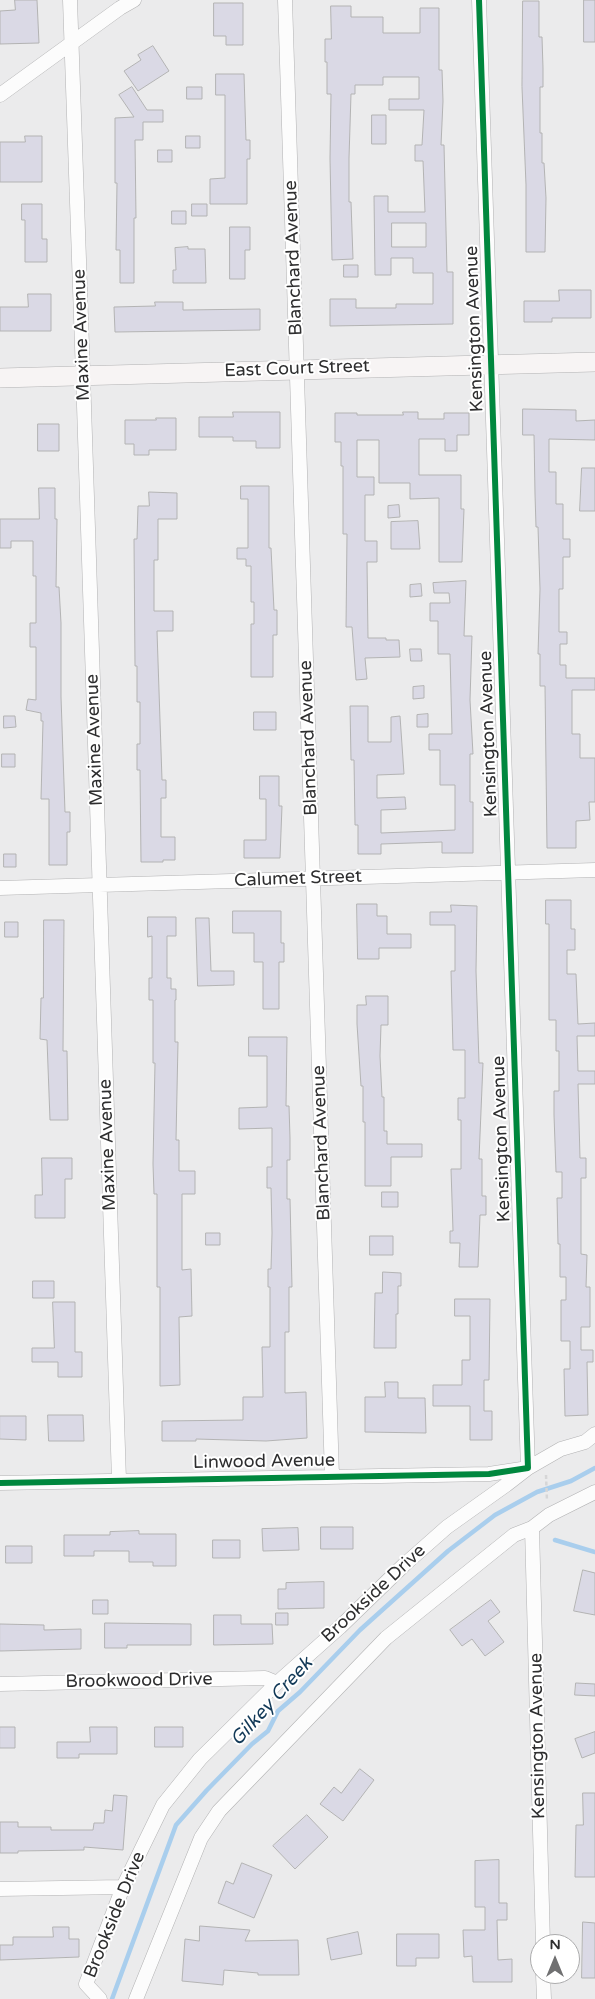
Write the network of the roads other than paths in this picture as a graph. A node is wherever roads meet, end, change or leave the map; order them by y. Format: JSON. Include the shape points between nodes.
{"nodes":[{"id":1,"x":70,"y":0,"type":"edge"},
{"id":2,"x":134,"y":0,"type":"edge"},
{"id":3,"x":285,"y":0,"type":"edge"},
{"id":4,"x":479,"y":0,"type":"edge"},
{"id":5,"x":72,"y":44,"type":"junction"},
{"id":6,"x":0,"y":95,"type":"edge"},
{"id":7,"x":595,"y":362,"type":"edge"},
{"id":8,"x":492,"y":363,"type":"junction"},
{"id":9,"x":298,"y":370,"type":"junction"},
{"id":10,"x":84,"y":375,"type":"junction"},
{"id":11,"x":0,"y":378,"type":"edge"},
{"id":12,"x":595,"y":870,"type":"edge"},
{"id":13,"x":509,"y":872,"type":"junction"},
{"id":14,"x":314,"y":879,"type":"junction"},
{"id":15,"x":100,"y":886,"type":"junction"},
{"id":16,"x":0,"y":888,"type":"edge"},
{"id":17,"x":595,"y":1434,"type":"edge"},
{"id":18,"x":528,"y":1468,"type":"junction"},
{"id":19,"x":332,"y":1476,"type":"junction"},
{"id":20,"x":118,"y":1480,"type":"junction"},
{"id":21,"x":0,"y":1483,"type":"edge"},
{"id":22,"x":595,"y":1492,"type":"edge"},
{"id":23,"x":532,"y":1528,"type":"junction"},
{"id":24,"x":277,"y":1683,"type":"junction"},
{"id":25,"x":0,"y":1684,"type":"edge"},
{"id":26,"x":123,"y":1886,"type":"junction"},
{"id":27,"x":0,"y":1889,"type":"edge"},
{"id":28,"x":543,"y":1934,"type":"edge"},
{"id":29,"x":543,"y":1984,"type":"edge"},
{"id":30,"x":100,"y":1999,"type":"edge"},
{"id":31,"x":136,"y":1999,"type":"edge"},
{"id":32,"x":544,"y":1999,"type":"edge"}],
"edges":[{"from":1,"to":5,"type":"street","name":"Maxine Avenue"},
{"from":2,"to":5,"type":"street"},
{"from":3,"to":9,"type":"street","name":"Blanchard Avenue"},
{"from":4,"to":8,"type":"street","name":"Kensington Avenue"},
{"from":5,"to":6,"type":"street"},
{"from":5,"to":10,"type":"street","name":"Maxine Avenue"},
{"from":7,"to":8,"type":"main road","name":"East Court Street"},
{"from":8,"to":9,"type":"main road","name":"East Court Street"},
{"from":8,"to":13,"type":"street","name":"Kensington Avenue"},
{"from":9,"to":10,"type":"main road","name":"East Court Street"},
{"from":9,"to":14,"type":"street","name":"Blanchard Avenue"},
{"from":10,"to":11,"type":"main road","name":"East Court Street"},
{"from":10,"to":15,"type":"street","name":"Maxine Avenue"},
{"from":12,"to":13,"type":"street","name":"Calumet Street"},
{"from":13,"to":14,"type":"street","name":"Calumet Street"},
{"from":13,"to":18,"type":"street","name":"Kensington Avenue"},
{"from":14,"to":15,"type":"street","name":"Calumet Street"},
{"from":14,"to":19,"type":"street","name":"Blanchard Avenue"},
{"from":15,"to":16,"type":"street","name":"Calumet Street"},
{"from":15,"to":20,"type":"street","name":"Maxine Avenue"},
{"from":17,"to":18,"type":"street","name":"Brookside Drive","via":[[585,1442],[561,1449]]},
{"from":18,"to":19,"type":"street","name":"Linwood Avenue","via":[[489,1474]]},
{"from":18,"to":24,"type":"street","name":"Brookside Drive","via":[[447,1527]]},
{"from":19,"to":20,"type":"street","name":"Linwood Avenue"},
{"from":20,"to":21,"type":"street","name":"Linwood Avenue"},
{"from":22,"to":23,"type":"street","via":[[549,1515]]},
{"from":23,"to":28,"type":"street","name":"Kensington Avenue"},
{"from":23,"to":31,"type":"street","via":[[514,1535],[386,1638],[219,1811],[201,1838]]},
{"from":24,"to":25,"type":"street","name":"Brookwood Drive","via":[[265,1678]]},
{"from":24,"to":26,"type":"street","name":"Brookside Drive","via":[[200,1759],[163,1805]]},
{"from":26,"to":27,"type":"street"},
{"from":26,"to":30,"type":"street","name":"Brookside Drive","via":[[86,1984]]},
{"from":29,"to":32,"type":"street"}]}
